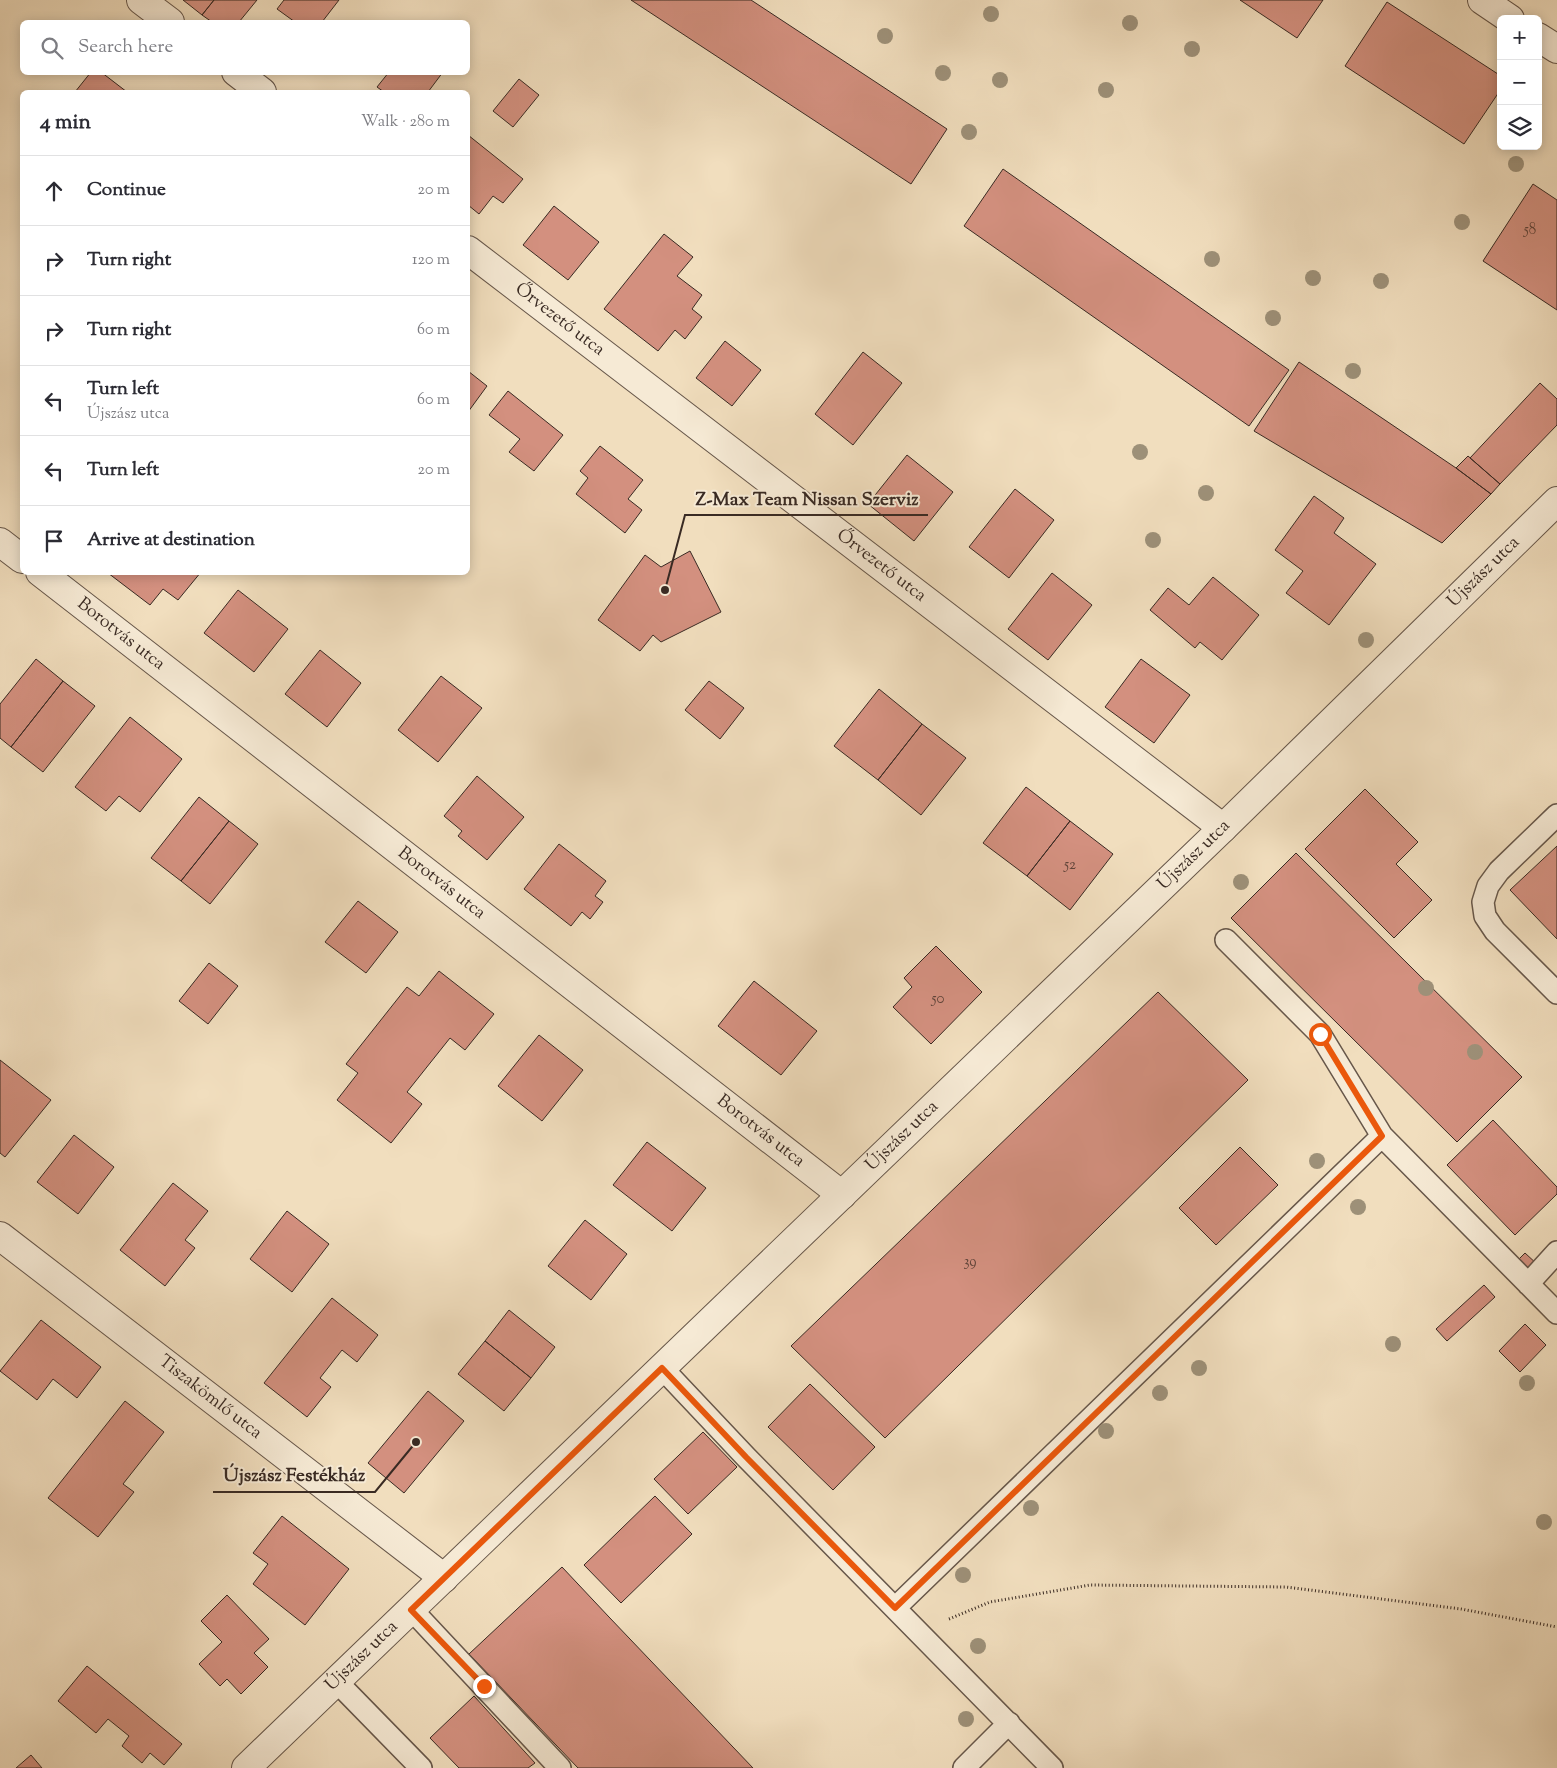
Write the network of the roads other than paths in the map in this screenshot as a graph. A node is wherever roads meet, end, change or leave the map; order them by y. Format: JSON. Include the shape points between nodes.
{"nodes":[{"id":1,"x":141,"y":0,"type":"edge"},
{"id":2,"x":1482,"y":0,"type":"edge"},
{"id":3,"x":1504,"y":15,"type":"edge"},
{"id":4,"x":167,"y":20,"type":"edge"},
{"id":5,"x":1542,"y":40,"type":"edge"},
{"id":6,"x":1557,"y":49,"type":"edge"},
{"id":7,"x":240,"y":75,"type":"edge"},
{"id":8,"x":259,"y":90,"type":"edge"},
{"id":9,"x":470,"y":252,"type":"edge"},
{"id":10,"x":1557,"y":501,"type":"edge"},
{"id":11,"x":0,"y":542,"type":"edge"},
{"id":12,"x":20,"y":557,"type":"edge"},
{"id":13,"x":44,"y":575,"type":"edge"},
{"id":14,"x":1557,"y":815,"type":"edge"},
{"id":15,"x":1223,"y":828,"type":"junction"},
{"id":16,"x":1226,"y":940,"type":"dead end"},
{"id":17,"x":1557,"y":993,"type":"edge"},
{"id":18,"x":1382,"y":1136,"type":"junction"},
{"id":19,"x":842,"y":1195,"type":"junction"},
{"id":20,"x":0,"y":1236,"type":"edge"},
{"id":21,"x":1557,"y":1252,"type":"edge"},
{"id":22,"x":1528,"y":1284,"type":"junction"},
{"id":23,"x":1557,"y":1313,"type":"edge"},
{"id":24,"x":662,"y":1368,"type":"junction"},
{"id":25,"x":444,"y":1578,"type":"junction"},
{"id":26,"x":895,"y":1608,"type":"junction"},
{"id":27,"x":411,"y":1610,"type":"junction"},
{"id":28,"x":336,"y":1681,"type":"junction"},
{"id":29,"x":1009,"y":1723,"type":"junction"},
{"id":30,"x":246,"y":1768,"type":"edge"},
{"id":31,"x":421,"y":1768,"type":"edge"},
{"id":32,"x":560,"y":1768,"type":"edge"},
{"id":33,"x":964,"y":1768,"type":"edge"},
{"id":34,"x":1052,"y":1768,"type":"edge"}],
"edges":[{"from":1,"to":4,"type":"street"},
{"from":2,"to":3,"type":"street"},
{"from":5,"to":6,"type":"street"},
{"from":7,"to":8,"type":"street"},
{"from":9,"to":15,"type":"street","name":"Őrvezető utca"},
{"from":10,"to":15,"type":"street","name":"Újszász utca"},
{"from":11,"to":12,"type":"street"},
{"from":13,"to":19,"type":"street","name":"Borotvás utca"},
{"from":14,"to":17,"type":"lane","via":[[1499,871],[1488,886],[1483,902],[1486,916],[1495,931]]},
{"from":15,"to":19,"type":"street","name":"Újszász utca"},
{"from":16,"to":18,"type":"lane","via":[[1320,1034]]},
{"from":18,"to":22,"type":"lane"},
{"from":18,"to":26,"type":"lane"},
{"from":19,"to":24,"type":"street","name":"Újszász utca"},
{"from":20,"to":25,"type":"street","name":"Tiszakömlő utca"},
{"from":21,"to":22,"type":"lane"},
{"from":22,"to":23,"type":"lane"},
{"from":24,"to":25,"type":"street","name":"Újszász utca"},
{"from":24,"to":26,"type":"lane"},
{"from":25,"to":27,"type":"street","name":"Újszász utca"},
{"from":26,"to":29,"type":"lane"},
{"from":27,"to":28,"type":"street","name":"Újszász utca"},
{"from":27,"to":32,"type":"lane"},
{"from":28,"to":30,"type":"street","name":"Újszász utca"},
{"from":28,"to":31,"type":"lane"},
{"from":29,"to":33,"type":"lane"},
{"from":29,"to":34,"type":"lane"}]}
